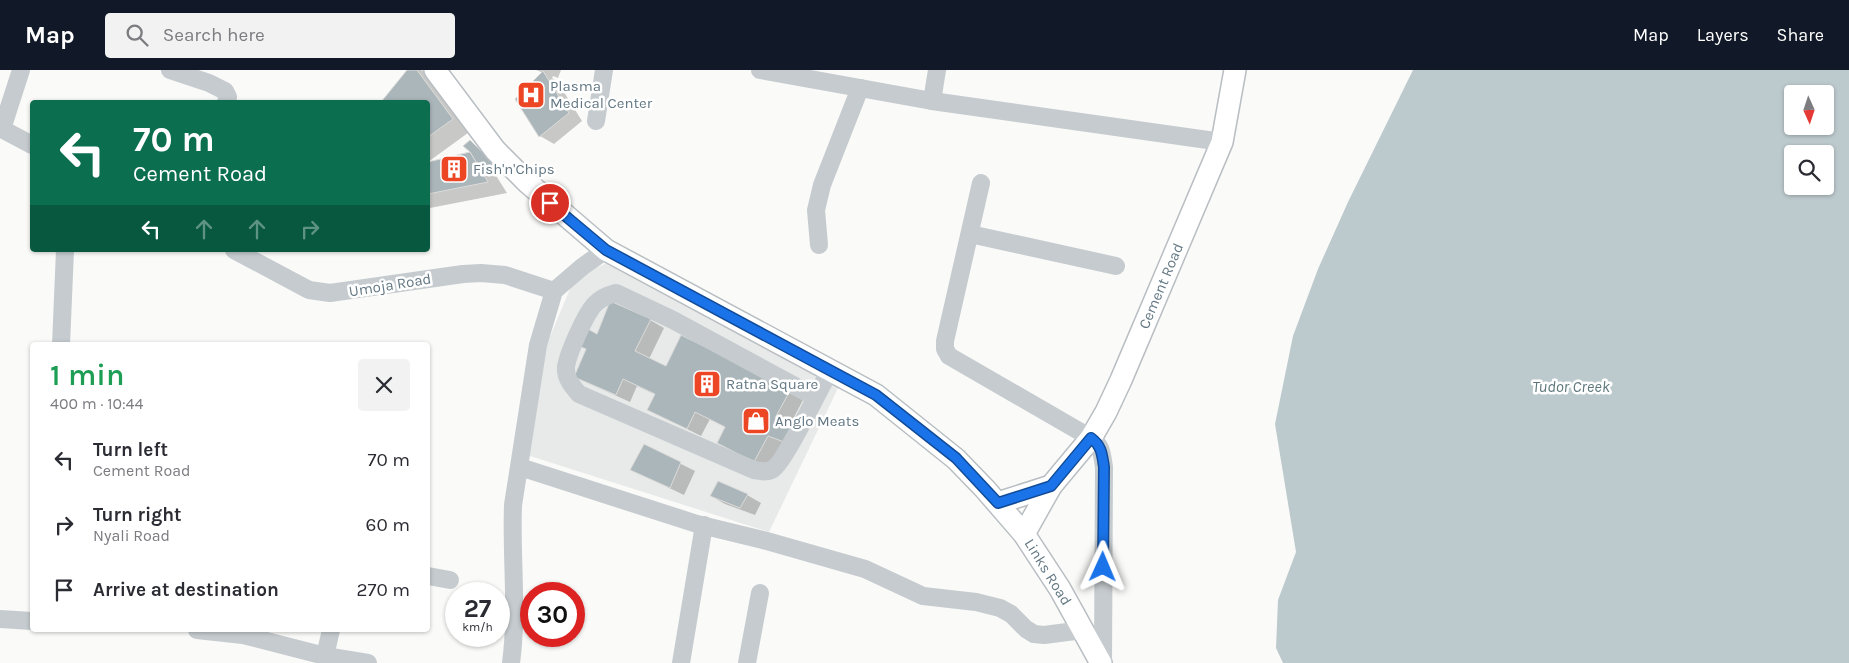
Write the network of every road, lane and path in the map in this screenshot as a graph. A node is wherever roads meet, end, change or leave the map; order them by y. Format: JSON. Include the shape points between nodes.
{"nodes":[{"id":1,"x":21,"y":70,"type":"edge"},
{"id":2,"x":435,"y":70,"type":"edge"},
{"id":3,"x":604,"y":70,"type":"edge"},
{"id":4,"x":760,"y":70,"type":"edge"},
{"id":5,"x":937,"y":70,"type":"edge"},
{"id":6,"x":1235,"y":70,"type":"edge"},
{"id":7,"x":180,"y":72,"type":"edge"},
{"id":8,"x":860,"y":88,"type":"junction"},
{"id":9,"x":227,"y":100,"type":"edge"},
{"id":10,"x":932,"y":101,"type":"junction"},
{"id":11,"x":596,"y":122,"type":"dead end"},
{"id":12,"x":1,"y":132,"type":"edge"},
{"id":13,"x":1222,"y":142,"type":"junction"},
{"id":14,"x":30,"y":143,"type":"edge"},
{"id":15,"x":981,"y":183,"type":"dead end"},
{"id":16,"x":970,"y":234,"type":"junction"},
{"id":17,"x":819,"y":245,"type":"dead end"},
{"id":18,"x":606,"y":250,"type":"junction"},
{"id":19,"x":65,"y":252,"type":"edge"},
{"id":20,"x":238,"y":252,"type":"edge"},
{"id":21,"x":1116,"y":266,"type":"dead end"},
{"id":22,"x":554,"y":291,"type":"junction"},
{"id":23,"x":61,"y":342,"type":"edge"},
{"id":24,"x":830,"y":370,"type":"junction"},
{"id":25,"x":816,"y":397,"type":"junction"},
{"id":26,"x":1091,"y":438,"type":"junction"},
{"id":27,"x":520,"y":467,"type":"junction"},
{"id":28,"x":1051,"y":486,"type":"junction"},
{"id":29,"x":992,"y":496,"type":"junction"},
{"id":30,"x":704,"y":526,"type":"junction"},
{"id":31,"x":1024,"y":534,"type":"junction"},
{"id":32,"x":430,"y":576,"type":"edge"},
{"id":33,"x":450,"y":580,"type":"dead end"},
{"id":34,"x":760,"y":593,"type":"dead end"},
{"id":35,"x":0,"y":619,"type":"edge"},
{"id":36,"x":30,"y":621,"type":"edge"},
{"id":37,"x":1084,"y":630,"type":"junction"},
{"id":38,"x":228,"y":632,"type":"edge"},
{"id":39,"x":331,"y":632,"type":"edge"},
{"id":40,"x":243,"y":633,"type":"edge"},
{"id":41,"x":325,"y":656,"type":"junction"},
{"id":42,"x":368,"y":663,"type":"edge"},
{"id":43,"x":511,"y":663,"type":"edge"},
{"id":44,"x":681,"y":663,"type":"edge"},
{"id":45,"x":746,"y":663,"type":"edge"},
{"id":46,"x":1102,"y":663,"type":"edge"}],
"edges":[{"from":1,"to":12,"type":"street"},
{"from":2,"to":18,"type":"main road","name":"Links Road","via":[[495,150]]},
{"from":3,"to":11,"type":"street"},
{"from":4,"to":8,"type":"street"},
{"from":5,"to":10,"type":"street"},
{"from":6,"to":13,"type":"main road","name":"Cement Road"},
{"from":7,"to":9,"type":"street","via":[[225,91]]},
{"from":8,"to":10,"type":"street"},
{"from":8,"to":17,"type":"street","via":[[822,185],[816,210]]},
{"from":10,"to":13,"type":"street"},
{"from":12,"to":14,"type":"street"},
{"from":13,"to":26,"type":"main road","name":"Cement Road","via":[[1149,317]]},
{"from":15,"to":16,"type":"street"},
{"from":16,"to":21,"type":"street"},
{"from":16,"to":26,"type":"street","via":[[945,341],[946,353]]},
{"from":18,"to":22,"type":"street"},
{"from":18,"to":24,"type":"main road","name":"Links Road"},
{"from":19,"to":23,"type":"street"},
{"from":20,"to":22,"type":"street","name":"Umoja Road","via":[[309,290],[330,293],[481,273],[506,275]]},
{"from":22,"to":27,"type":"street","via":[[538,345]]},
{"from":24,"to":25,"type":"street"},
{"from":24,"to":29,"type":"main road","name":"Links Road","via":[[876,395],[910,421],[956,458]]},
{"from":25,"to":25,"type":"street","via":[[782,457],[774,469],[766,472],[754,470],[579,394],[569,383],[566,367],[594,304],[616,293]]},
{"from":26,"to":28,"type":"main road","name":"Cement Road"},
{"from":26,"to":46,"type":"street","via":[[1102,452],[1104,467]]},
{"from":27,"to":30,"type":"street"},
{"from":27,"to":43,"type":"street","via":[[513,505]]},
{"from":28,"to":29,"type":"main road"},
{"from":28,"to":31,"type":"main road","name":"Cement Road"},
{"from":29,"to":31,"type":"main road","name":"Links Road"},
{"from":30,"to":37,"type":"street","via":[[865,570],[923,596],[1000,608],[1034,634]]},
{"from":30,"to":44,"type":"street"},
{"from":31,"to":37,"type":"main road","name":"Links Road"},
{"from":32,"to":33,"type":"street"},
{"from":34,"to":45,"type":"street"},
{"from":35,"to":36,"type":"street"},
{"from":37,"to":46,"type":"main road","name":"Links Road"},
{"from":38,"to":40,"type":"street"},
{"from":39,"to":41,"type":"street"},
{"from":40,"to":41,"type":"street"},
{"from":41,"to":42,"type":"street"}]}
